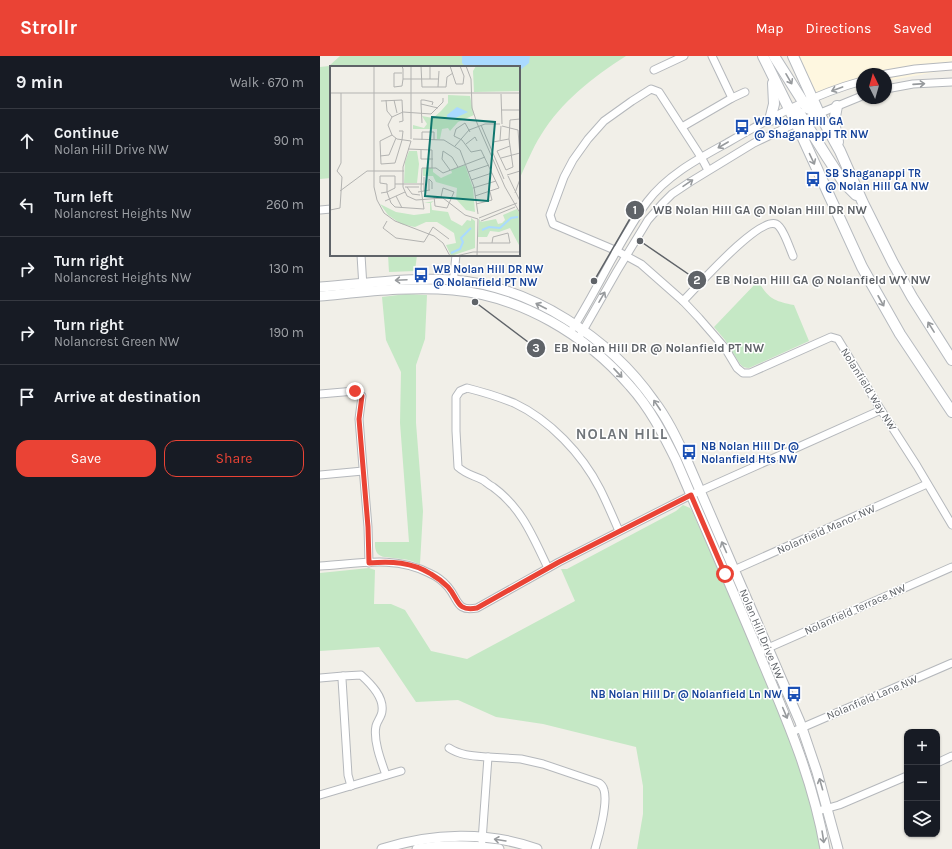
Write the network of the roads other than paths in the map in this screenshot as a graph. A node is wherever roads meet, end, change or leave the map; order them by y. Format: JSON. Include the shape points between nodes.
{"nodes":[{"id":1,"x":684,"y":56,"type":"edge"},
{"id":2,"x":712,"y":56,"type":"edge"},
{"id":3,"x":762,"y":56,"type":"edge"},
{"id":4,"x":774,"y":56,"type":"edge"},
{"id":5,"x":793,"y":56,"type":"edge"},
{"id":6,"x":952,"y":66,"type":"edge"},
{"id":7,"x":654,"y":70,"type":"dead end"},
{"id":8,"x":892,"y":73,"type":"edge"},
{"id":9,"x":773,"y":79,"type":"junction"},
{"id":10,"x":952,"y":82,"type":"edge"},
{"id":11,"x":856,"y":83,"type":"edge"},
{"id":12,"x":892,"y":88,"type":"edge"},
{"id":13,"x":745,"y":92,"type":"dead end"},
{"id":14,"x":732,"y":98,"type":"junction"},
{"id":15,"x":812,"y":98,"type":"junction"},
{"id":16,"x":856,"y":98,"type":"edge"},
{"id":17,"x":803,"y":103,"type":"junction"},
{"id":18,"x":837,"y":106,"type":"junction"},
{"id":19,"x":789,"y":109,"type":"junction"},
{"id":20,"x":819,"y":113,"type":"junction"},
{"id":21,"x":770,"y":120,"type":"junction"},
{"id":22,"x":800,"y":122,"type":"junction"},
{"id":23,"x":682,"y":127,"type":"junction"},
{"id":24,"x":840,"y":151,"type":"junction"},
{"id":25,"x":701,"y":157,"type":"junction"},
{"id":26,"x":708,"y":170,"type":"junction"},
{"id":27,"x":863,"y":203,"type":"junction"},
{"id":28,"x":330,"y":209,"type":"edge"},
{"id":29,"x":320,"y":210,"type":"edge"},
{"id":30,"x":617,"y":251,"type":"junction"},
{"id":31,"x":361,"y":256,"type":"edge"},
{"id":32,"x":456,"y":256,"type":"edge"},
{"id":33,"x":626,"y":256,"type":"junction"},
{"id":34,"x":793,"y":256,"type":"dead end"},
{"id":35,"x":453,"y":280,"type":"junction"},
{"id":36,"x":320,"y":287,"type":"edge"},
{"id":37,"x":363,"y":288,"type":"junction"},
{"id":38,"x":453,"y":290,"type":"junction"},
{"id":39,"x":320,"y":296,"type":"edge"},
{"id":40,"x":683,"y":301,"type":"junction"},
{"id":41,"x":575,"y":325,"type":"junction"},
{"id":42,"x":583,"y":331,"type":"junction"},
{"id":43,"x":570,"y":333,"type":"junction"},
{"id":44,"x":578,"y":339,"type":"junction"},
{"id":45,"x":952,"y":360,"type":"edge"},
{"id":46,"x":320,"y":394,"type":"edge"},
{"id":47,"x":881,"y":410,"type":"junction"},
{"id":48,"x":952,"y":412,"type":"edge"},
{"id":49,"x":363,"y":471,"type":"junction"},
{"id":50,"x":320,"y":475,"type":"edge"},
{"id":51,"x":927,"y":484,"type":"junction"},
{"id":52,"x":700,"y":491,"type":"junction"},
{"id":53,"x":691,"y":495,"type":"junction"},
{"id":54,"x":952,"y":525,"type":"edge"},
{"id":55,"x":619,"y":531,"type":"junction"},
{"id":56,"x":369,"y":563,"type":"junction"},
{"id":57,"x":320,"y":566,"type":"edge"},
{"id":58,"x":952,"y":567,"type":"edge"},
{"id":59,"x":548,"y":568,"type":"junction"},
{"id":60,"x":734,"y":570,"type":"junction"},
{"id":61,"x":725,"y":574,"type":"junction"},
{"id":62,"x":763,"y":650,"type":"junction"},
{"id":63,"x":952,"y":663,"type":"edge"},
{"id":64,"x":343,"y":676,"type":"junction"},
{"id":65,"x":320,"y":678,"type":"edge"},
{"id":66,"x":802,"y":728,"type":"junction"},
{"id":67,"x":792,"y":732,"type":"junction"},
{"id":68,"x":449,"y":748,"type":"dead end"},
{"id":69,"x":952,"y":756,"type":"edge"},
{"id":70,"x":488,"y":757,"type":"junction"},
{"id":71,"x":940,"y":761,"type":"edge"},
{"id":72,"x":401,"y":771,"type":"dead end"},
{"id":73,"x":386,"y":775,"type":"junction"},
{"id":74,"x":904,"y":777,"type":"edge"},
{"id":75,"x":351,"y":786,"type":"junction"},
{"id":76,"x":320,"y":795,"type":"edge"},
{"id":77,"x":827,"y":808,"type":"junction"},
{"id":78,"x":818,"y":811,"type":"junction"},
{"id":79,"x":482,"y":842,"type":"junction"},
{"id":80,"x":411,"y":845,"type":"edge"},
{"id":81,"x":382,"y":849,"type":"edge"},
{"id":82,"x":417,"y":849,"type":"edge"},
{"id":83,"x":499,"y":849,"type":"edge"},
{"id":84,"x":537,"y":849,"type":"edge"},
{"id":85,"x":595,"y":849,"type":"edge"},
{"id":86,"x":825,"y":849,"type":"edge"},
{"id":87,"x":838,"y":849,"type":"edge"}],
"edges":[{"from":1,"to":7,"type":"street"},
{"from":2,"to":14,"type":"street"},
{"from":3,"to":9,"type":"main road"},
{"from":4,"to":17,"type":"main road","one_way":true},
{"from":5,"to":15,"type":"main road"},
{"from":6,"to":8,"type":"street"},
{"from":9,"to":19,"type":"main road"},
{"from":9,"to":21,"type":"main road","via":[[774,104]]},
{"from":12,"to":10,"type":"street","one_way":true},
{"from":11,"to":15,"type":"street","one_way":true},
{"from":13,"to":14,"type":"street"},
{"from":14,"to":23,"type":"street"},
{"from":15,"to":17,"type":"street"},
{"from":15,"to":20,"type":"main road"},
{"from":16,"to":18,"type":"street"},
{"from":17,"to":19,"type":"street"},
{"from":17,"to":20,"type":"main road","via":[[807,108]]},
{"from":18,"to":20,"type":"street"},
{"from":18,"to":24,"type":"main road","via":[[834,122]]},
{"from":19,"to":21,"type":"street"},
{"from":19,"to":22,"type":"main road","via":[[800,114]]},
{"from":20,"to":22,"type":"street"},
{"from":20,"to":24,"type":"main road"},
{"from":21,"to":25,"type":"street","one_way":true},
{"from":22,"to":26,"type":"street","via":[[754,143]]},
{"from":22,"to":27,"type":"main road","via":[[844,183]]},
{"from":22,"to":48,"type":"main road","one_way":true,"via":[[862,267],[900,334]]},
{"from":23,"to":25,"type":"street"},
{"from":23,"to":30,"type":"street","name":"Nolanfield Way NW","via":[[659,92],[651,89],[604,122],[581,149],[564,177],[550,216],[553,224]]},
{"from":24,"to":27,"type":"main road"},
{"from":25,"to":26,"type":"street"},
{"from":25,"to":30,"type":"street","via":[[660,186]]},
{"from":33,"to":26,"type":"street","one_way":true,"via":[[648,220],[662,204],[672,194]]},
{"from":45,"to":27,"type":"main road","one_way":true,"via":[[904,283]]},
{"from":28,"to":29,"type":"street"},
{"from":30,"to":33,"type":"street","name":"Nolanfield Way NW"},
{"from":30,"to":41,"type":"street"},
{"from":31,"to":37,"type":"street"},
{"from":32,"to":35,"type":"street"},
{"from":33,"to":40,"type":"street","name":"Nolanfield Way NW","via":[[641,264]]},
{"from":42,"to":33,"type":"street","one_way":true},
{"from":34,"to":40,"type":"street","via":[[781,228],[776,224],[767,224],[735,247]]},
{"from":35,"to":37,"type":"street","name":"Nolan Hill Drive NW","one_way":true,"via":[[423,279]]},
{"from":35,"to":38,"type":"street"},
{"from":41,"to":35,"type":"street","name":"Nolan Hill Drive NW","one_way":true,"via":[[536,303],[504,290]]},
{"from":36,"to":37,"type":"street","name":"Nolan Hill Drive NW"},
{"from":37,"to":38,"type":"street","name":"Nolan Hill Drive NW"},
{"from":37,"to":39,"type":"street","name":"Nolan Hill Drive NW"},
{"from":38,"to":43,"type":"street","name":"Nolan Hill Drive NW","via":[[475,293],[522,307]]},
{"from":40,"to":47,"type":"street","name":"Nolanfield Way NW","via":[[712,332],[743,373],[750,373],[831,337],[838,339]]},
{"from":41,"to":42,"type":"street","name":"Nolan Hill Drive NW"},
{"from":41,"to":43,"type":"street"},
{"from":42,"to":44,"type":"street"},
{"from":52,"to":42,"type":"street","name":"Nolan Hill Drive NW","one_way":true,"via":[[682,450],[654,401],[626,367]]},
{"from":43,"to":44,"type":"street","name":"Nolan Hill Drive NW"},
{"from":44,"to":53,"type":"street","name":"Nolan Hill Drive NW","one_way":true,"via":[[615,369],[643,402],[662,432]]},
{"from":46,"to":49,"type":"street","via":[[355,391],[362,396],[359,419]]},
{"from":47,"to":51,"type":"street","name":"Nolanfield Way NW"},
{"from":47,"to":52,"type":"street"},
{"from":49,"to":50,"type":"street"},
{"from":49,"to":56,"type":"street"},
{"from":51,"to":54,"type":"street","name":"Nolanfield Way NW"},
{"from":51,"to":60,"type":"street","name":"Nolanfield Manor NW"},
{"from":52,"to":53,"type":"street"},
{"from":60,"to":52,"type":"street","name":"Nolan Hill Drive NW","one_way":true},
{"from":53,"to":55,"type":"street"},
{"from":53,"to":61,"type":"street","name":"Nolan Hill Drive NW"},
{"from":55,"to":59,"type":"street"},
{"from":55,"to":59,"type":"street","via":[[589,470],[558,434],[514,404],[467,388],[460,391],[456,397],[458,467],[495,489],[521,514]]},
{"from":56,"to":57,"type":"street"},
{"from":56,"to":59,"type":"street","via":[[403,563],[430,573],[449,588],[461,607],[468,610],[477,608]]},
{"from":58,"to":62,"type":"street","name":"Nolanfield Terrace NW"},
{"from":60,"to":61,"type":"street","name":"Nolanfield Manor NW"},
{"from":60,"to":62,"type":"street","name":"Nolan Hill Drive NW"},
{"from":61,"to":62,"type":"street","name":"Nolan Hill Drive NW"},
{"from":62,"to":66,"type":"street","name":"Nolan Hill Drive NW"},
{"from":62,"to":67,"type":"street","name":"Nolan Hill Drive NW","one_way":true},
{"from":63,"to":66,"type":"street","name":"Nolanfield Lane NW"},
{"from":64,"to":65,"type":"street"},
{"from":64,"to":73,"type":"street","via":[[361,675],[382,701],[376,736]]},
{"from":64,"to":75,"type":"street","via":[[348,775]]},
{"from":66,"to":67,"type":"street","name":"Nolanfield Lane NW"},
{"from":77,"to":66,"type":"street","name":"Nolan Hill Drive NW","one_way":true},
{"from":67,"to":78,"type":"street","name":"Nolan Hill Drive NW"},
{"from":68,"to":70,"type":"street","via":[[463,755]]},
{"from":69,"to":71,"type":"street"},
{"from":70,"to":79,"type":"street"},
{"from":70,"to":85,"type":"street","via":[[521,759],[599,782],[605,795]]},
{"from":72,"to":73,"type":"street"},
{"from":73,"to":75,"type":"street"},
{"from":74,"to":77,"type":"street"},
{"from":75,"to":76,"type":"street"},
{"from":77,"to":78,"type":"street"},
{"from":77,"to":87,"type":"street","name":"Nolan Hill Drive NW"},
{"from":78,"to":86,"type":"street","name":"Nolan Hill Drive NW","one_way":true},
{"from":79,"to":80,"type":"street","via":[[454,836],[430,838]]},
{"from":79,"to":82,"type":"street"},
{"from":79,"to":83,"type":"street"},
{"from":84,"to":79,"type":"street","one_way":true,"via":[[503,840]]},
{"from":80,"to":81,"type":"street"}]}
